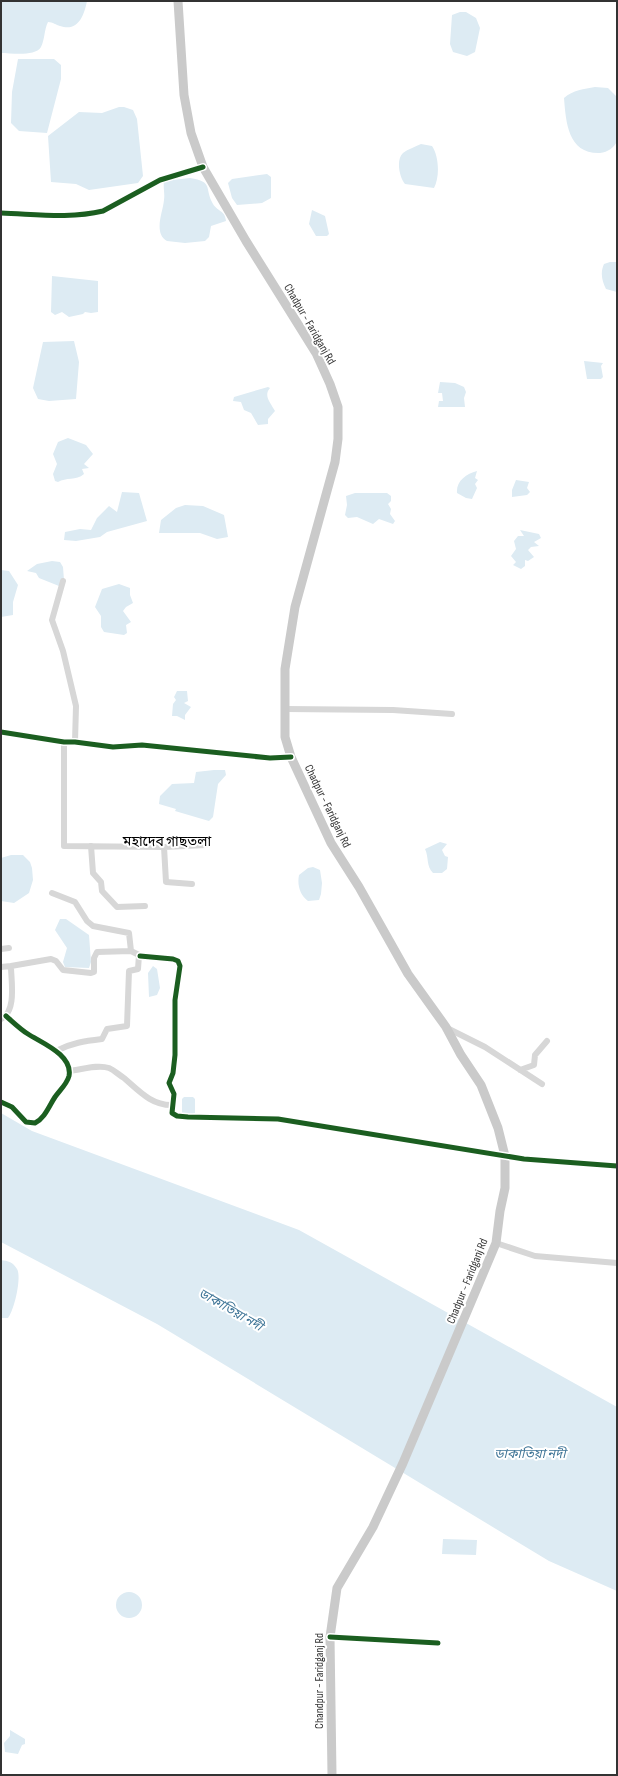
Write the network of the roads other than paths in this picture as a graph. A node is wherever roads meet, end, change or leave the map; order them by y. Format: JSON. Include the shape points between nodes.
{"nodes":[{"id":1,"x":178,"y":1,"type":"edge"},
{"id":2,"x":203,"y":167,"type":"junction"},
{"id":3,"x":1,"y":213,"type":"edge"},
{"id":4,"x":63,"y":581,"type":"dead end"},
{"id":5,"x":286,"y":709,"type":"junction"},
{"id":6,"x":452,"y":714,"type":"dead end"},
{"id":7,"x":1,"y":732,"type":"edge"},
{"id":8,"x":64,"y":742,"type":"junction"},
{"id":9,"x":75,"y":742,"type":"junction"},
{"id":10,"x":291,"y":757,"type":"junction"},
{"id":11,"x":206,"y":845,"type":"dead end"},
{"id":12,"x":91,"y":846,"type":"junction"},
{"id":13,"x":164,"y":847,"type":"junction"},
{"id":14,"x":192,"y":884,"type":"dead end"},
{"id":15,"x":52,"y":893,"type":"dead end"},
{"id":16,"x":145,"y":906,"type":"dead end"},
{"id":17,"x":9,"y":948,"type":"dead end"},
{"id":18,"x":1,"y":950,"type":"edge"},
{"id":19,"x":131,"y":950,"type":"junction"},
{"id":20,"x":140,"y":956,"type":"junction"},
{"id":21,"x":11,"y":966,"type":"junction"},
{"id":22,"x":1,"y":967,"type":"edge"},
{"id":23,"x":4,"y":1018,"type":"edge"},
{"id":24,"x":446,"y":1027,"type":"junction"},
{"id":25,"x":546,"y":1041,"type":"dead end"},
{"id":26,"x":56,"y":1051,"type":"junction"},
{"id":27,"x":520,"y":1070,"type":"junction"},
{"id":28,"x":69,"y":1071,"type":"junction"},
{"id":29,"x":542,"y":1084,"type":"dead end"},
{"id":30,"x":1,"y":1102,"type":"edge"},
{"id":31,"x":173,"y":1106,"type":"junction"},
{"id":32,"x":505,"y":1156,"type":"junction"},
{"id":33,"x":617,"y":1166,"type":"edge"},
{"id":34,"x":496,"y":1243,"type":"junction"},
{"id":35,"x":617,"y":1263,"type":"edge"},
{"id":36,"x":336,"y":1588,"type":"joint"},
{"id":37,"x":330,"y":1637,"type":"junction"},
{"id":38,"x":438,"y":1642,"type":"dead end"},
{"id":39,"x":332,"y":1775,"type":"edge"}],
"edges":[{"from":1,"to":2,"type":"main road","name":"Chadpur - Faridganj Rd","via":[[184,95],[191,133]]},
{"from":2,"to":3,"type":"street","via":[[160,180],[103,211],[68,215]]},
{"from":2,"to":5,"type":"main road","name":"Chadpur - Faridganj Rd","via":[[316,353],[338,407],[335,462],[295,607],[285,669]]},
{"from":4,"to":9,"type":"street","via":[[52,620],[63,651],[76,706]]},
{"from":5,"to":6,"type":"street","via":[[393,710]]},
{"from":5,"to":10,"type":"main road","name":"Chadpur - Faridganj Rd","via":[[285,737]]},
{"from":7,"to":8,"type":"street"},
{"from":8,"to":9,"type":"street"},
{"from":8,"to":12,"type":"street","via":[[64,846]]},
{"from":9,"to":10,"type":"street","via":[[113,747],[142,745],[270,758]]},
{"from":10,"to":24,"type":"main road","name":"Chadpur - Faridganj Rd","via":[[332,844],[408,974]]},
{"from":11,"to":13,"type":"street"},
{"from":12,"to":13,"type":"street"},
{"from":12,"to":16,"type":"street","via":[[94,873],[101,882],[104,893],[117,907]]},
{"from":13,"to":14,"type":"street","via":[[166,882]]},
{"from":15,"to":19,"type":"street","via":[[76,902],[86,921],[93,926],[129,933]]},
{"from":17,"to":18,"type":"street"},
{"from":19,"to":20,"type":"street"},
{"from":19,"to":21,"type":"street","via":[[97,952],[94,958],[94,972],[91,974],[63,970],[51,959]]},
{"from":20,"to":26,"type":"street","via":[[138,969],[129,971],[127,1026],[107,1029],[102,1039],[85,1040]]},
{"from":20,"to":31,"type":"street","via":[[173,959],[178,961],[180,966],[175,1000],[175,1056],[169,1083],[174,1094]]},
{"from":21,"to":22,"type":"street"},
{"from":21,"to":23,"type":"street","via":[[10,1011]]},
{"from":23,"to":26,"type":"street"},
{"from":24,"to":27,"type":"street","via":[[485,1047]]},
{"from":24,"to":32,"type":"main road","name":"Chadpur - Faridganj Rd","via":[[481,1085],[498,1128]]},
{"from":25,"to":27,"type":"street","via":[[535,1055],[534,1065]]},
{"from":26,"to":28,"type":"street"},
{"from":27,"to":29,"type":"street"},
{"from":28,"to":30,"type":"street","via":[[66,1082],[43,1118],[35,1124],[26,1122],[12,1107]]},
{"from":28,"to":31,"type":"street","via":[[109,1068],[137,1088],[147,1099]]},
{"from":31,"to":32,"type":"street","via":[[172,1113],[177,1116],[278,1119]]},
{"from":32,"to":33,"type":"street"},
{"from":32,"to":34,"type":"main road","name":"Chadpur - Faridganj Rd","via":[[505,1188]]},
{"from":34,"to":35,"type":"street","via":[[535,1256]]},
{"from":34,"to":36,"type":"main road","name":"Chadpur - Faridganj Rd","via":[[404,1463],[373,1527]]},
{"from":36,"to":37,"type":"main road","name":"Chandpur - Faridganj Rd"},
{"from":37,"to":38,"type":"street"},
{"from":37,"to":39,"type":"main road","name":"Chandpur - Faridganj Rd"}]}
